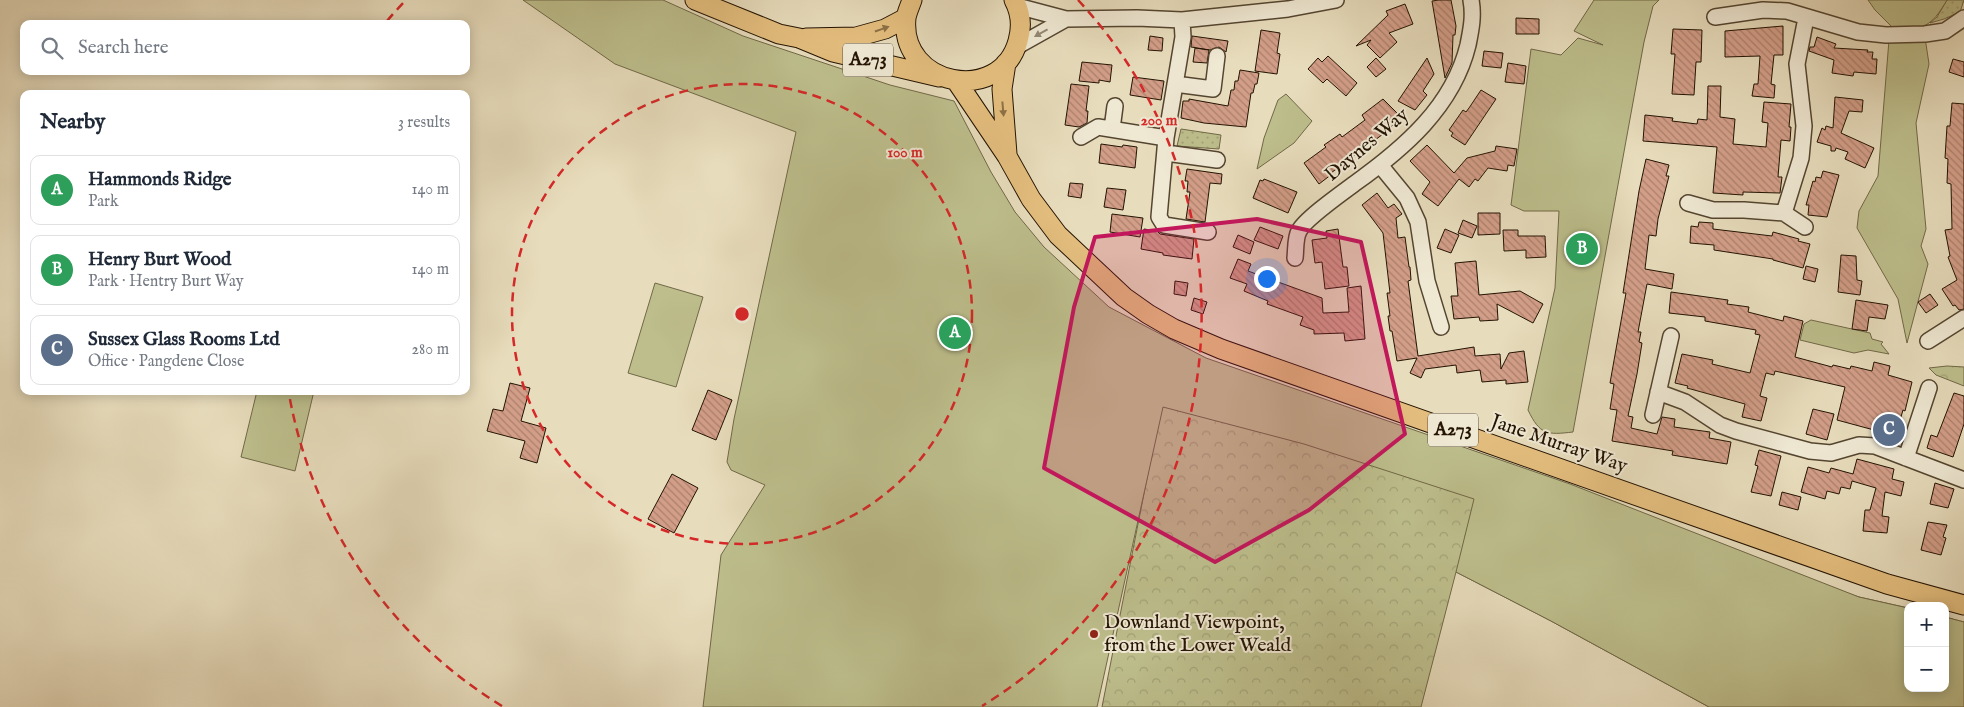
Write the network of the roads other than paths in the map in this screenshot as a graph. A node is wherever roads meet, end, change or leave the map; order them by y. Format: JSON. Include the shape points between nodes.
{"nodes":[{"id":1,"x":695,"y":0,"type":"edge"},
{"id":2,"x":1336,"y":0,"type":"edge"},
{"id":3,"x":1471,"y":0,"type":"edge"},
{"id":4,"x":1016,"y":3,"type":"edge"},
{"id":5,"x":909,"y":9,"type":"edge"},
{"id":6,"x":1715,"y":17,"type":"dead end"},
{"id":7,"x":1806,"y":18,"type":"junction"},
{"id":8,"x":1964,"y":18,"type":"edge"},
{"id":9,"x":1066,"y":19,"type":"junction"},
{"id":10,"x":1182,"y":20,"type":"junction"},
{"id":11,"x":799,"y":38,"type":"junction"},
{"id":12,"x":1011,"y":55,"type":"junction"},
{"id":13,"x":1217,"y":56,"type":"dead end"},
{"id":14,"x":939,"y":77,"type":"junction"},
{"id":15,"x":957,"y":82,"type":"junction"},
{"id":16,"x":1175,"y":84,"type":"junction"},
{"id":17,"x":1115,"y":106,"type":"dead end"},
{"id":18,"x":1112,"y":129,"type":"junction"},
{"id":19,"x":1081,"y":137,"type":"dead end"},
{"id":20,"x":1166,"y":146,"type":"junction"},
{"id":21,"x":1007,"y":156,"type":"junction"},
{"id":22,"x":1217,"y":160,"type":"dead end"},
{"id":23,"x":1380,"y":165,"type":"junction"},
{"id":24,"x":1688,"y":203,"type":"dead end"},
{"id":25,"x":1784,"y":213,"type":"junction"},
{"id":26,"x":1805,"y":227,"type":"dead end"},
{"id":27,"x":1208,"y":232,"type":"dead end"},
{"id":28,"x":1295,"y":258,"type":"dead end"},
{"id":29,"x":1964,"y":318,"type":"edge"},
{"id":30,"x":1441,"y":327,"type":"dead end"},
{"id":31,"x":1671,"y":336,"type":"dead end"},
{"id":32,"x":1928,"y":341,"type":"dead end"},
{"id":33,"x":1930,"y":388,"type":"dead end"},
{"id":34,"x":1658,"y":392,"type":"junction"},
{"id":35,"x":1653,"y":415,"type":"dead end"},
{"id":36,"x":1906,"y":458,"type":"junction"},
{"id":37,"x":1964,"y":480,"type":"edge"},
{"id":38,"x":1964,"y":605,"type":"edge"}],
"edges":[{"from":1,"to":11,"type":"main road","number":"A273","via":[[778,34]]},
{"from":2,"to":10,"type":"street","via":[[1288,9]]},
{"from":3,"to":23,"type":"street","name":"Daynes Way","via":[[1473,24],[1464,61],[1448,95],[1419,130]]},
{"from":4,"to":9,"type":"street"},
{"from":4,"to":12,"type":"main road","name":"Jane Murray Way","via":[[1020,34]]},
{"from":11,"to":5,"type":"main road","number":"A273","one_way":true,"via":[[856,37],[885,28]]},
{"from":5,"to":14,"type":"main road","via":[[907,36],[913,52]]},
{"from":6,"to":7,"type":"street","via":[[1763,10],[1787,11]]},
{"from":7,"to":8,"type":"street","via":[[1858,32],[1886,35],[1945,31]]},
{"from":7,"to":25,"type":"street","via":[[1797,64],[1804,126],[1801,158]]},
{"from":9,"to":10,"type":"street"},
{"from":9,"to":12,"type":"street","one_way":true},
{"from":10,"to":16,"type":"street","via":[[1183,38]]},
{"from":11,"to":14,"type":"main road","number":"A273","via":[[833,52]]},
{"from":12,"to":15,"type":"main road","via":[[992,74],[976,81]]},
{"from":12,"to":21,"type":"main road","name":"Jane Murray Way","number":"A273","one_way":true,"via":[[1002,89]]},
{"from":13,"to":16,"type":"street","via":[[1213,89]]},
{"from":14,"to":15,"type":"main road"},
{"from":15,"to":21,"type":"main road","name":"Jane Murray Way","number":"A273"},
{"from":16,"to":20,"type":"street"},
{"from":17,"to":18,"type":"street"},
{"from":18,"to":19,"type":"street","via":[[1098,128]]},
{"from":18,"to":20,"type":"street"},
{"from":20,"to":22,"type":"street"},
{"from":20,"to":27,"type":"street","via":[[1159,217],[1164,225]]},
{"from":21,"to":38,"type":"main road","name":"Jane Murray Way","number":"A273","via":[[1031,199],[1058,235],[1124,297],[1174,329],[1221,349],[1887,584]]},
{"from":23,"to":28,"type":"street","name":"Daynes Way","via":[[1298,231]]},
{"from":23,"to":30,"type":"street","via":[[1407,198],[1418,222],[1427,281]]},
{"from":24,"to":25,"type":"street","via":[[1713,210]]},
{"from":25,"to":26,"type":"street"},
{"from":29,"to":32,"type":"street"},
{"from":31,"to":34,"type":"street"},
{"from":33,"to":36,"type":"street"},
{"from":34,"to":35,"type":"street"},
{"from":34,"to":36,"type":"street","via":[[1685,402],[1720,425],[1810,451],[1831,453],[1859,445],[1875,446]]},
{"from":36,"to":37,"type":"street"}]}
